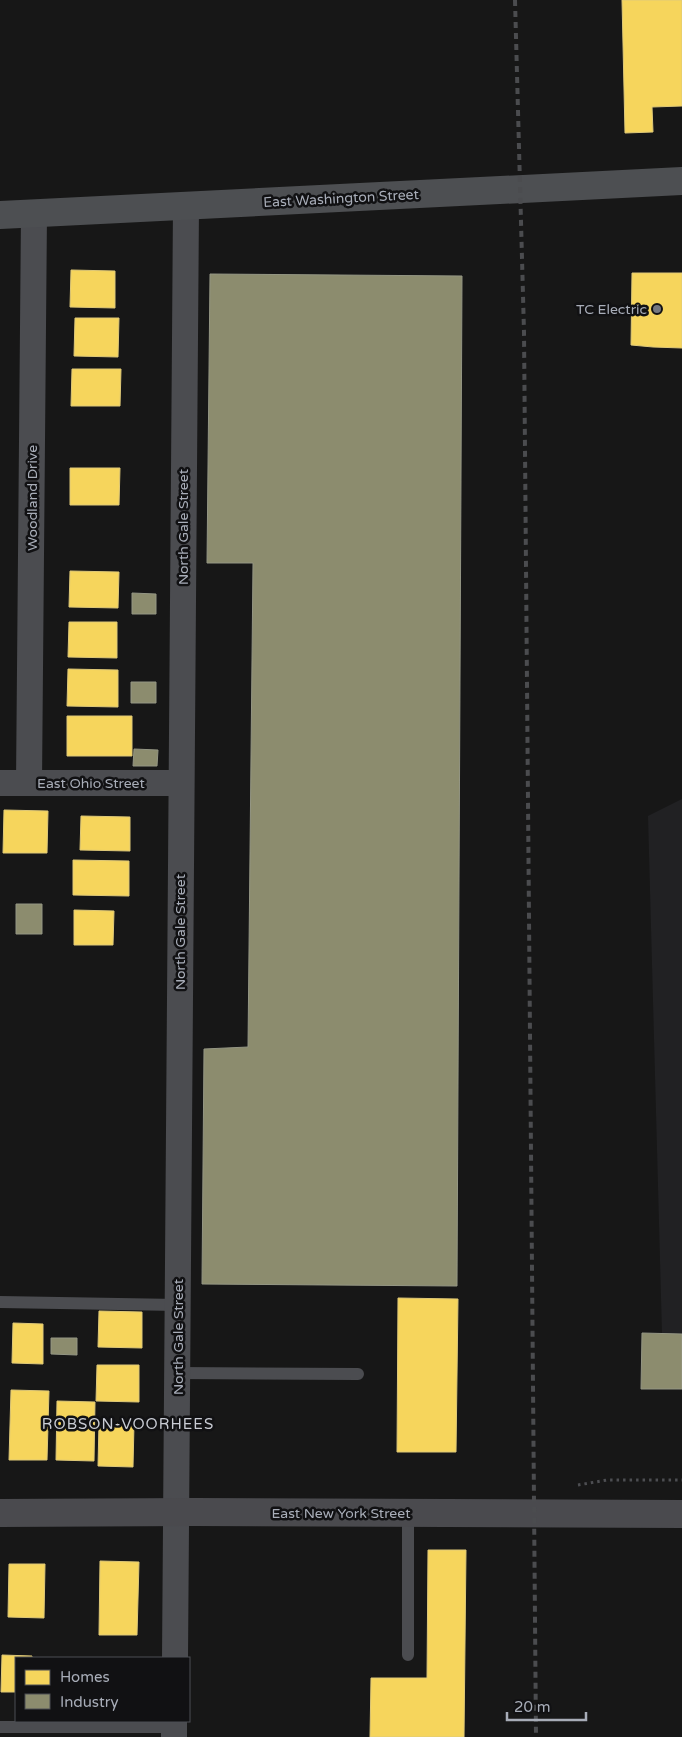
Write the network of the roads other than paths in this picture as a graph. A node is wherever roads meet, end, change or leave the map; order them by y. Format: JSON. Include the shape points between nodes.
{"nodes":[{"id":1,"x":682,"y":181,"type":"edge"},
{"id":2,"x":186,"y":206,"type":"junction"},
{"id":3,"x":34,"y":213,"type":"junction"},
{"id":4,"x":0,"y":215,"type":"edge"},
{"id":5,"x":0,"y":783,"type":"edge"},
{"id":6,"x":29,"y":783,"type":"junction"},
{"id":7,"x":181,"y":783,"type":"junction"},
{"id":8,"x":0,"y":1302,"type":"edge"},
{"id":9,"x":178,"y":1305,"type":"junction"},
{"id":10,"x":177,"y":1373,"type":"junction"},
{"id":11,"x":358,"y":1374,"type":"dead end"},
{"id":12,"x":176,"y":1512,"type":"junction"},
{"id":13,"x":0,"y":1513,"type":"edge"},
{"id":14,"x":408,"y":1513,"type":"junction"},
{"id":15,"x":682,"y":1514,"type":"edge"},
{"id":16,"x":408,"y":1656,"type":"dead end"},
{"id":17,"x":175,"y":1657,"type":"edge"},
{"id":18,"x":0,"y":1726,"type":"edge"},
{"id":19,"x":174,"y":1728,"type":"edge"}],
"edges":[{"from":1,"to":2,"type":"main road","name":"East Washington Street"},
{"from":2,"to":3,"type":"main road","name":"East Washington Street"},
{"from":2,"to":7,"type":"street","name":"North Gale Street"},
{"from":3,"to":4,"type":"main road","name":"East Washington Street"},
{"from":3,"to":6,"type":"street","name":"Woodland Drive"},
{"from":5,"to":6,"type":"street","name":"East Ohio Street"},
{"from":6,"to":7,"type":"street","name":"East Ohio Street"},
{"from":7,"to":9,"type":"street","name":"North Gale Street"},
{"from":8,"to":9,"type":"lane"},
{"from":9,"to":10,"type":"street","name":"North Gale Street"},
{"from":10,"to":11,"type":"lane"},
{"from":10,"to":12,"type":"street","name":"North Gale Street"},
{"from":12,"to":13,"type":"main road","name":"East New York Street"},
{"from":12,"to":14,"type":"main road","name":"East New York Street"},
{"from":12,"to":17,"type":"street","name":"North Gale Street"},
{"from":14,"to":15,"type":"main road","name":"East New York Street"},
{"from":14,"to":16,"type":"lane"},
{"from":18,"to":19,"type":"lane"}]}
